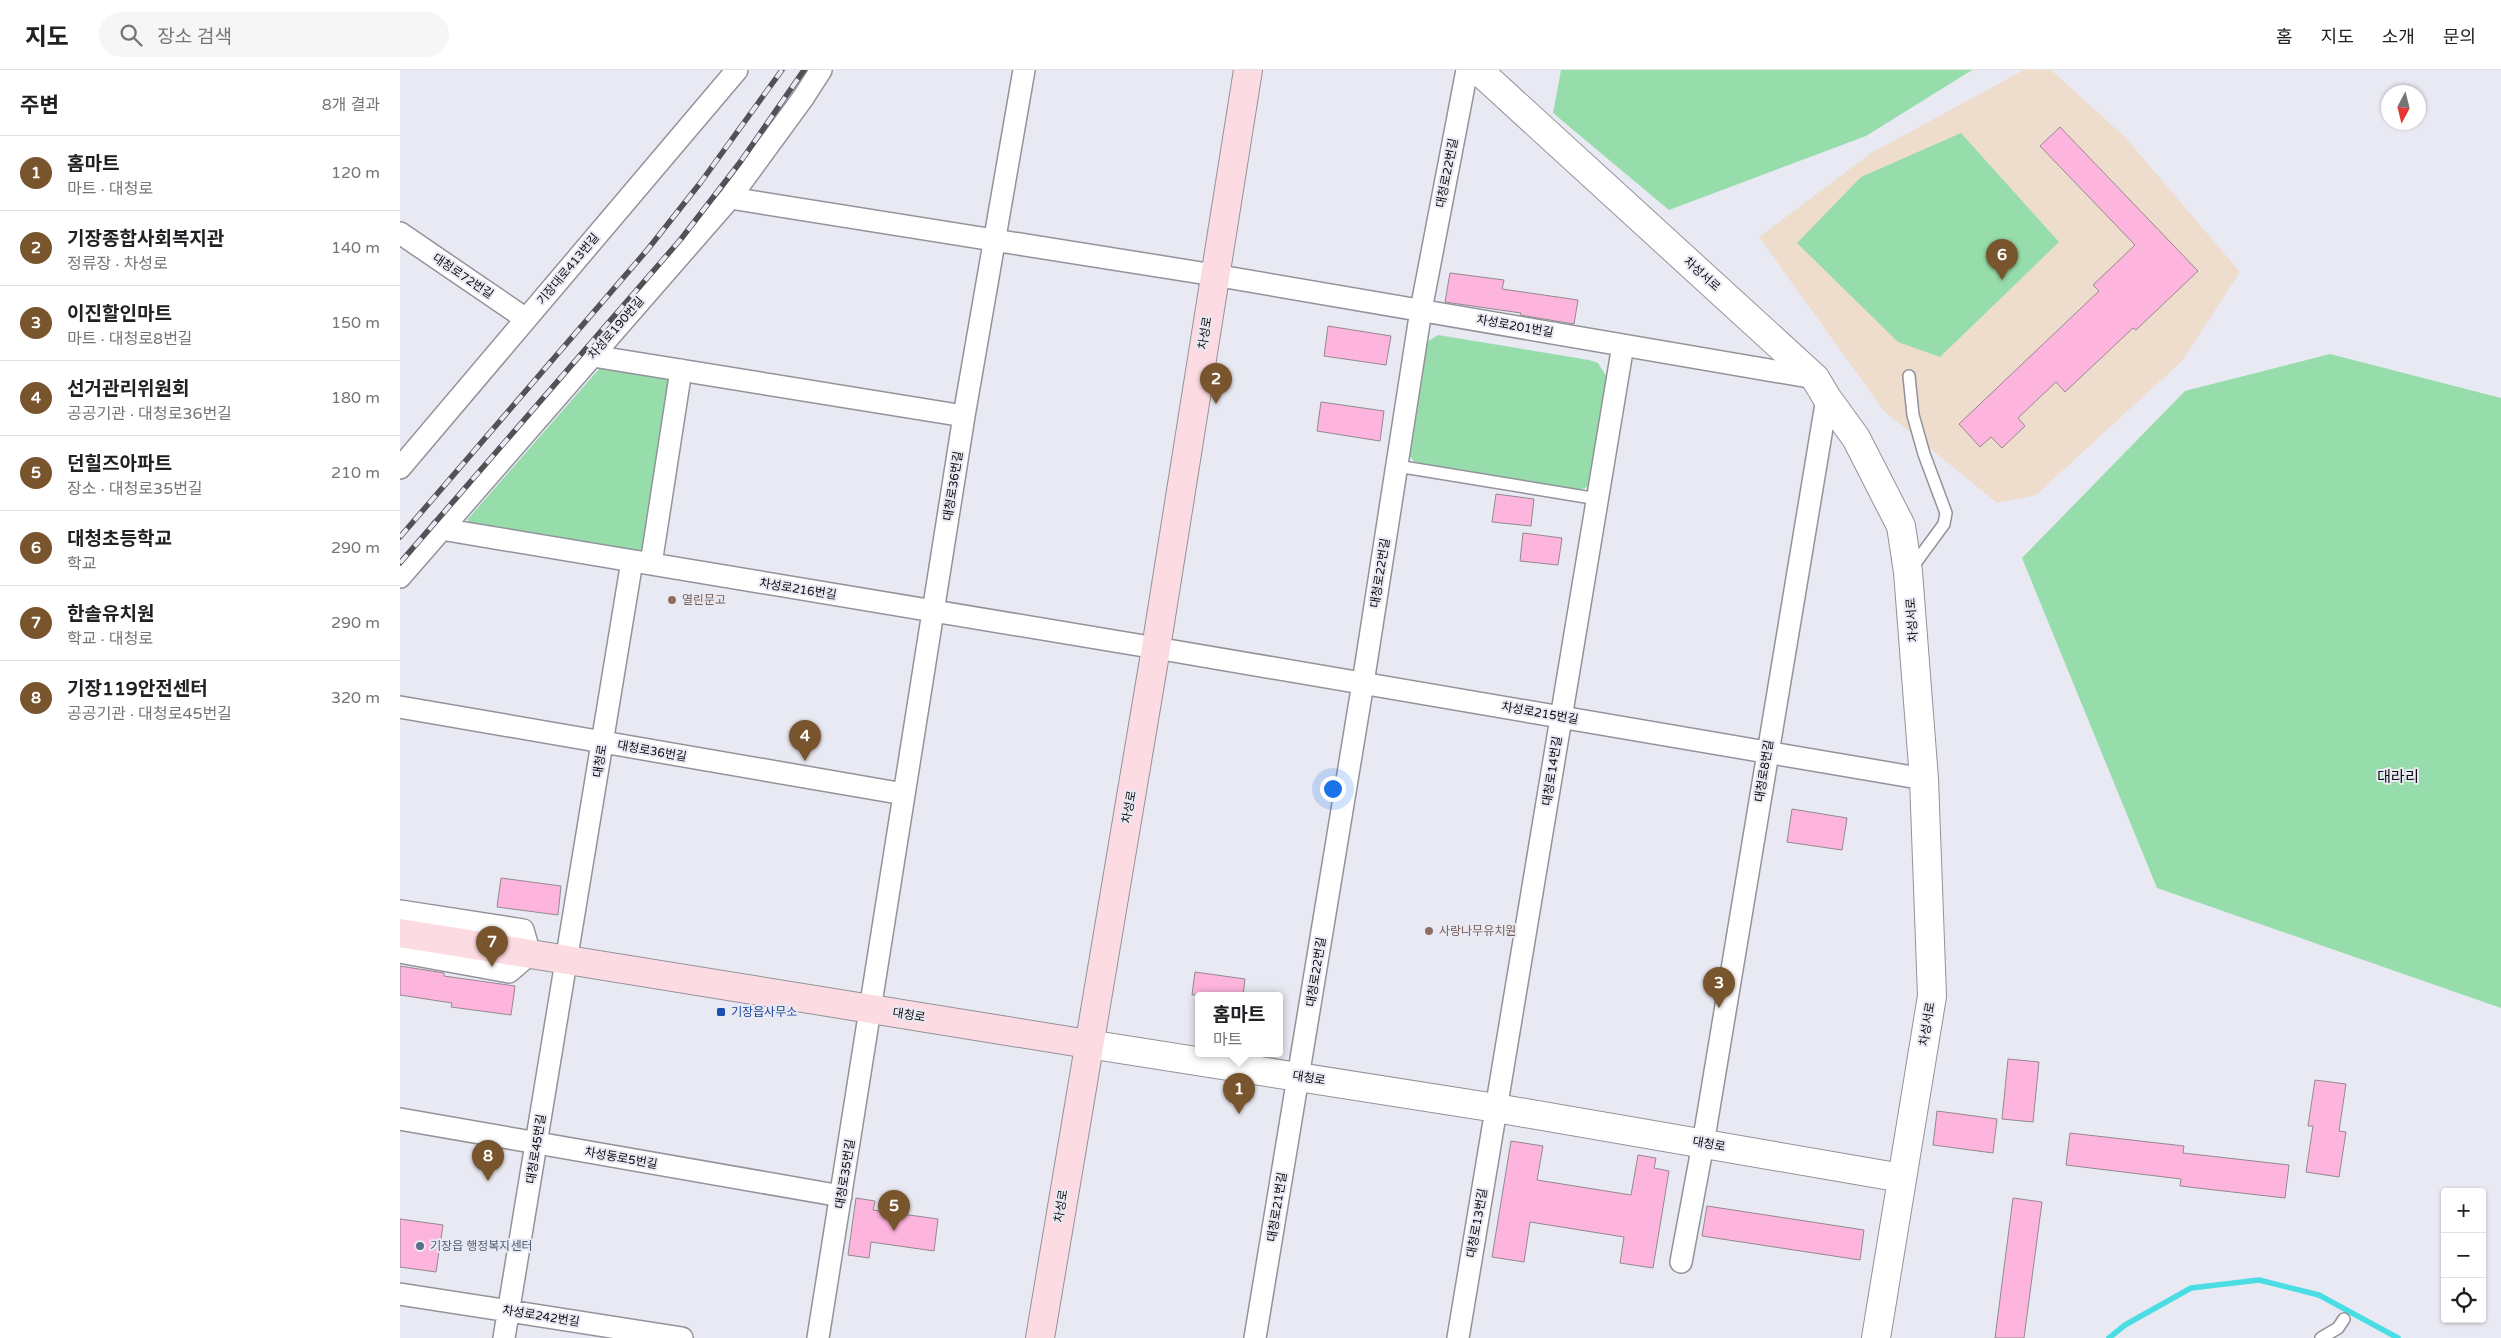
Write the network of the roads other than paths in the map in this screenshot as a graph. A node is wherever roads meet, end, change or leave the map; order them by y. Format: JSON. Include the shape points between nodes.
{"nodes":[{"id":1,"x":737,"y":70,"type":"edge"},
{"id":2,"x":821,"y":70,"type":"edge"},
{"id":3,"x":1024,"y":70,"type":"edge"},
{"id":4,"x":1248,"y":70,"type":"edge"},
{"id":5,"x":1467,"y":70,"type":"edge"},
{"id":6,"x":1478,"y":70,"type":"edge"},
{"id":7,"x":730,"y":198,"type":"junction"},
{"id":8,"x":400,"y":233,"type":"edge"},
{"id":9,"x":995,"y":239,"type":"junction"},
{"id":10,"x":1214,"y":276,"type":"junction"},
{"id":11,"x":1421,"y":310,"type":"junction"},
{"id":12,"x":526,"y":319,"type":"junction"},
{"id":13,"x":1623,"y":345,"type":"junction"},
{"id":14,"x":593,"y":356,"type":"junction"},
{"id":15,"x":681,"y":370,"type":"junction"},
{"id":16,"x":1909,"y":376,"type":"dead end"},
{"id":17,"x":1821,"y":388,"type":"junction"},
{"id":18,"x":964,"y":416,"type":"junction"},
{"id":19,"x":1397,"y":466,"type":"junction"},
{"id":20,"x":400,"y":468,"type":"edge"},
{"id":21,"x":1598,"y":499,"type":"junction"},
{"id":22,"x":441,"y":529,"type":"junction"},
{"id":23,"x":642,"y":563,"type":"junction"},
{"id":24,"x":1908,"y":572,"type":"junction"},
{"id":25,"x":400,"y":577,"type":"edge"},
{"id":26,"x":933,"y":611,"type":"junction"},
{"id":27,"x":1156,"y":648,"type":"junction"},
{"id":28,"x":1363,"y":683,"type":"junction"},
{"id":29,"x":400,"y":707,"type":"edge"},
{"id":30,"x":1561,"y":717,"type":"junction"},
{"id":31,"x":602,"y":743,"type":"junction"},
{"id":32,"x":1767,"y":752,"type":"junction"},
{"id":33,"x":1924,"y":779,"type":"junction"},
{"id":34,"x":904,"y":794,"type":"junction"},
{"id":35,"x":401,"y":933,"type":"edge"},
{"id":36,"x":567,"y":960,"type":"junction"},
{"id":37,"x":871,"y":1009,"type":"junction"},
{"id":38,"x":1088,"y":1044,"type":"junction"},
{"id":39,"x":1299,"y":1076,"type":"junction"},
{"id":40,"x":1496,"y":1108,"type":"junction"},
{"id":41,"x":400,"y":1119,"type":"edge"},
{"id":42,"x":537,"y":1143,"type":"junction"},
{"id":43,"x":1703,"y":1144,"type":"junction"},
{"id":44,"x":1902,"y":1178,"type":"junction"},
{"id":45,"x":841,"y":1196,"type":"junction"},
{"id":46,"x":1681,"y":1262,"type":"dead end"},
{"id":47,"x":400,"y":1294,"type":"edge"},
{"id":48,"x":509,"y":1311,"type":"junction"},
{"id":49,"x":2344,"y":1319,"type":"dead end"},
{"id":50,"x":504,"y":1338,"type":"edge"},
{"id":51,"x":682,"y":1338,"type":"edge"},
{"id":52,"x":818,"y":1338,"type":"edge"},
{"id":53,"x":1040,"y":1338,"type":"edge"},
{"id":54,"x":1255,"y":1338,"type":"edge"},
{"id":55,"x":1458,"y":1338,"type":"edge"},
{"id":56,"x":1876,"y":1338,"type":"edge"},
{"id":57,"x":2320,"y":1338,"type":"edge"}],
"edges":[{"from":1,"to":12,"type":"street","name":"기장대로413번길"},
{"from":2,"to":7,"type":"street","name":"차성로190번길"},
{"from":3,"to":9,"type":"street","name":"대청로36번길"},
{"from":4,"to":10,"type":"main road","name":"차성로"},
{"from":5,"to":11,"type":"street","name":"대청로22번길"},
{"from":6,"to":17,"type":"street","name":"차성서로"},
{"from":7,"to":9,"type":"street"},
{"from":7,"to":14,"type":"street","name":"차성로190번길"},
{"from":8,"to":12,"type":"street","name":"대청로72번길"},
{"from":9,"to":10,"type":"street"},
{"from":9,"to":18,"type":"street","name":"대청로36번길"},
{"from":10,"to":11,"type":"street","name":"차성로201번길"},
{"from":10,"to":27,"type":"main road","name":"차성로"},
{"from":11,"to":13,"type":"street","name":"차성로201번길"},
{"from":11,"to":19,"type":"street","name":"대청로22번길"},
{"from":12,"to":20,"type":"street","name":"기장대로413번길"},
{"from":13,"to":17,"type":"street","name":"차성로201번길"},
{"from":13,"to":21,"type":"street","name":"대청로14번길"},
{"from":14,"to":15,"type":"street"},
{"from":14,"to":22,"type":"street","name":"차성로190번길"},
{"from":15,"to":18,"type":"street"},
{"from":15,"to":23,"type":"street","name":"대청로"},
{"from":16,"to":24,"type":"lane","via":[[1913,415],[1946,513],[1944,524]]},
{"from":17,"to":24,"type":"street","name":"차성서로","via":[[1856,438],[1901,526]]},
{"from":17,"to":32,"type":"street","name":"대청로8번길"},
{"from":18,"to":26,"type":"street","name":"대청로36번길"},
{"from":19,"to":21,"type":"lane"},
{"from":19,"to":28,"type":"street","name":"대청로22번길"},
{"from":21,"to":30,"type":"street","name":"대청로14번길"},
{"from":22,"to":23,"type":"street","name":"차성로216번길"},
{"from":22,"to":25,"type":"street","name":"차성로190번길"},
{"from":23,"to":26,"type":"street","name":"차성로216번길"},
{"from":23,"to":31,"type":"street","name":"대청로"},
{"from":24,"to":33,"type":"street","name":"차성서로"},
{"from":26,"to":27,"type":"street","name":"차성로216번길"},
{"from":26,"to":34,"type":"street","name":"대청로36번길"},
{"from":27,"to":28,"type":"street","name":"차성로215번길"},
{"from":27,"to":38,"type":"main road","name":"차성로"},
{"from":28,"to":30,"type":"street","name":"차성로215번길"},
{"from":28,"to":39,"type":"street","name":"대청로22번길"},
{"from":29,"to":31,"type":"street","name":"대청로36번길"},
{"from":30,"to":32,"type":"street","name":"차성로215번길"},
{"from":30,"to":40,"type":"street","name":"대청로14번길"},
{"from":31,"to":34,"type":"street","name":"대청로36번길"},
{"from":31,"to":36,"type":"street","name":"대청로"},
{"from":32,"to":33,"type":"street","name":"차성로215번길"},
{"from":32,"to":43,"type":"street","name":"대청로8번길"},
{"from":33,"to":44,"type":"street","name":"차성서로","via":[[1932,996]]},
{"from":34,"to":37,"type":"street","name":"대청로36번길"},
{"from":35,"to":36,"type":"main road","name":"대청로"},
{"from":36,"to":37,"type":"main road","name":"대청로"},
{"from":36,"to":42,"type":"street","name":"대청로45번길"},
{"from":37,"to":38,"type":"main road","name":"대청로"},
{"from":37,"to":45,"type":"street","name":"대청로35번길"},
{"from":38,"to":39,"type":"street","name":"대청로"},
{"from":38,"to":53,"type":"main road","name":"차성로"},
{"from":39,"to":40,"type":"street","name":"대청로"},
{"from":39,"to":54,"type":"street","name":"대청로21번길"},
{"from":40,"to":43,"type":"street","name":"대청로"},
{"from":40,"to":55,"type":"street","name":"대청로13번길"},
{"from":41,"to":42,"type":"street","name":"차성동로5번길"},
{"from":42,"to":45,"type":"street","name":"차성동로5번길"},
{"from":42,"to":48,"type":"street","name":"대청로45번길"},
{"from":43,"to":44,"type":"street","name":"대청로"},
{"from":43,"to":46,"type":"street","name":"대청로8번길"},
{"from":44,"to":56,"type":"street","name":"차성서로"},
{"from":45,"to":52,"type":"street","name":"대청로35번길"},
{"from":47,"to":48,"type":"street","name":"차성로242번길"},
{"from":48,"to":50,"type":"street","name":"대청로45번길"},
{"from":48,"to":51,"type":"street","name":"차성로242번길"},
{"from":49,"to":57,"type":"lane","via":[[2338,1328]]}]}
